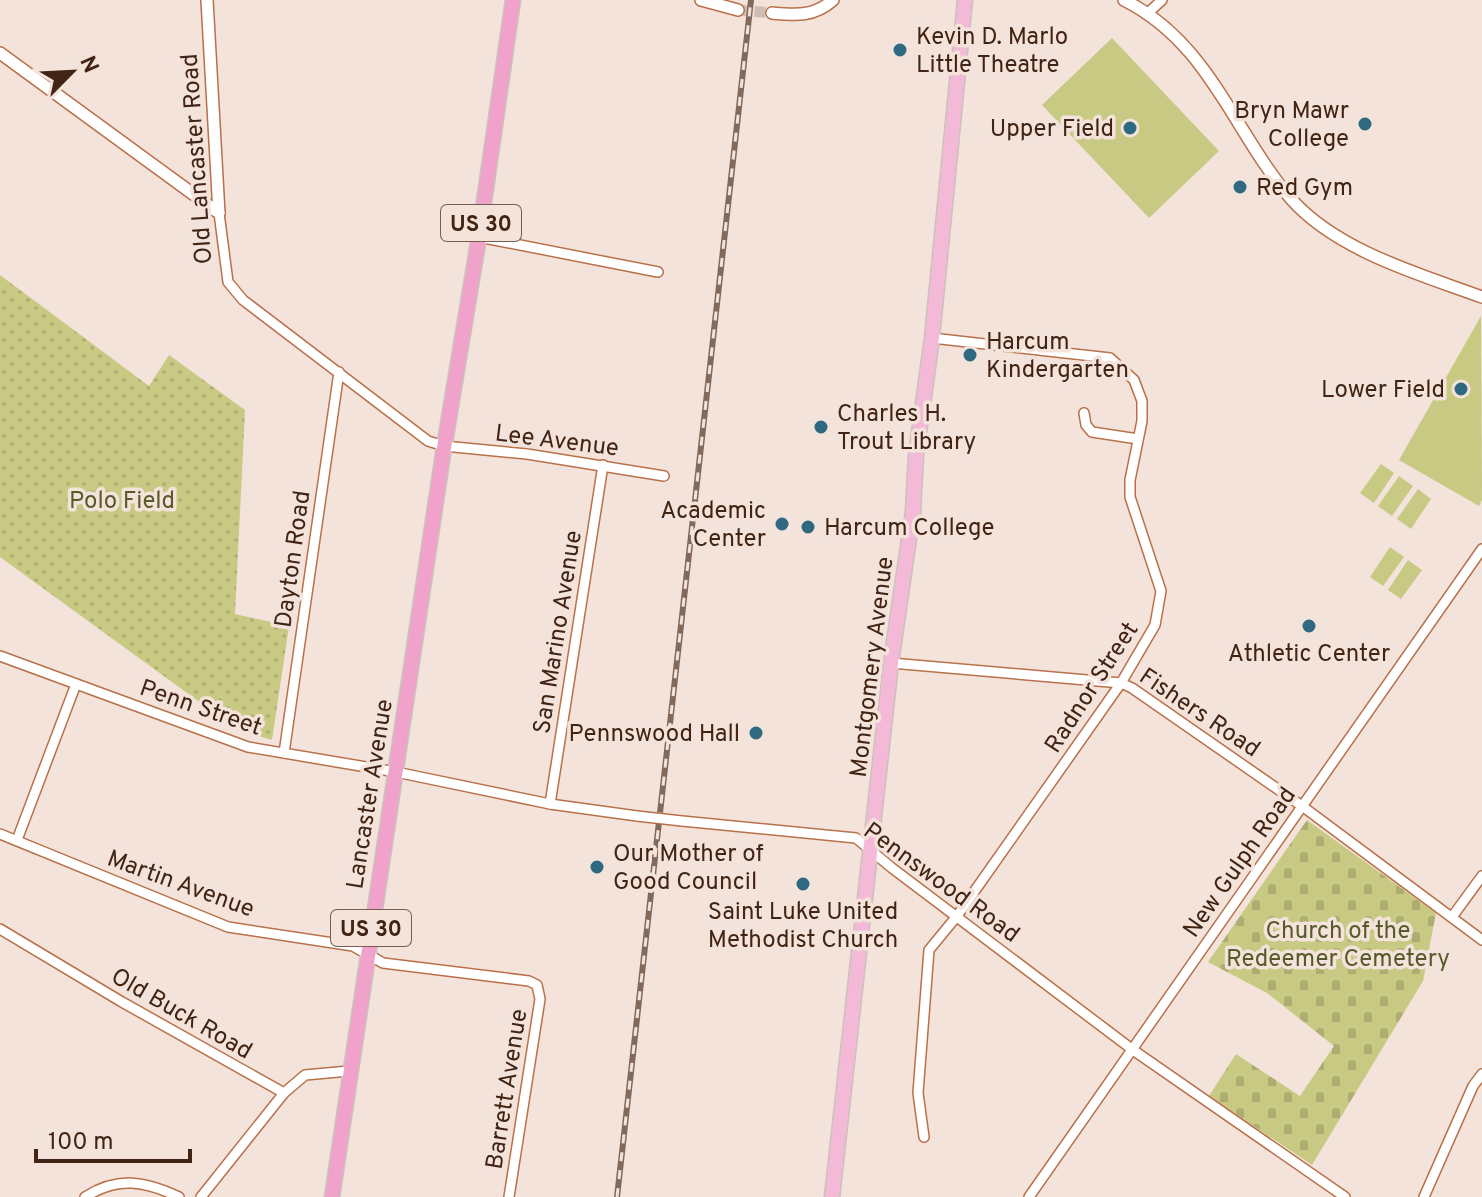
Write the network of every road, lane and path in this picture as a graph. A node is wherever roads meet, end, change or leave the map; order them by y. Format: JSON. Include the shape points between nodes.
{"nodes":[{"id":1,"x":207,"y":0,"type":"edge"},
{"id":2,"x":513,"y":0,"type":"edge"},
{"id":3,"x":701,"y":0,"type":"edge"},
{"id":4,"x":833,"y":0,"type":"edge"},
{"id":5,"x":965,"y":0,"type":"edge"},
{"id":6,"x":1124,"y":0,"type":"edge"},
{"id":7,"x":1162,"y":0,"type":"edge"},
{"id":8,"x":738,"y":10,"type":"tunnel mouth"},
{"id":9,"x":1149,"y":12,"type":"junction"},
{"id":10,"x":772,"y":13,"type":"tunnel mouth"},
{"id":11,"x":0,"y":53,"type":"edge"},
{"id":12,"x":219,"y":213,"type":"junction"},
{"id":13,"x":479,"y":237,"type":"junction"},
{"id":14,"x":658,"y":272,"type":"dead end"},
{"id":15,"x":1482,"y":297,"type":"edge"},
{"id":16,"x":932,"y":338,"type":"junction"},
{"id":17,"x":339,"y":372,"type":"junction"},
{"id":18,"x":1084,"y":413,"type":"dead end"},
{"id":19,"x":1138,"y":439,"type":"junction"},
{"id":20,"x":444,"y":446,"type":"junction"},
{"id":21,"x":603,"y":465,"type":"junction"},
{"id":22,"x":664,"y":476,"type":"dead end"},
{"id":23,"x":1482,"y":549,"type":"edge"},
{"id":24,"x":0,"y":656,"type":"edge"},
{"id":25,"x":891,"y":663,"type":"junction"},
{"id":26,"x":1121,"y":683,"type":"junction"},
{"id":27,"x":76,"y":684,"type":"junction"},
{"id":28,"x":284,"y":753,"type":"junction"},
{"id":29,"x":396,"y":772,"type":"junction"},
{"id":30,"x":550,"y":804,"type":"junction"},
{"id":31,"x":1302,"y":806,"type":"junction"},
{"id":32,"x":0,"y":834,"type":"edge"},
{"id":33,"x":17,"y":840,"type":"junction"},
{"id":34,"x":871,"y":851,"type":"junction"},
{"id":35,"x":1482,"y":876,"type":"edge"},
{"id":36,"x":957,"y":916,"type":"junction"},
{"id":37,"x":1452,"y":917,"type":"junction"},
{"id":38,"x":0,"y":929,"type":"edge"},
{"id":39,"x":1482,"y":940,"type":"edge"},
{"id":40,"x":367,"y":952,"type":"junction"},
{"id":41,"x":539,"y":987,"type":"joint"},
{"id":42,"x":1133,"y":1050,"type":"junction"},
{"id":43,"x":349,"y":1071,"type":"junction"},
{"id":44,"x":1482,"y":1074,"type":"edge"},
{"id":45,"x":284,"y":1093,"type":"junction"},
{"id":46,"x":924,"y":1137,"type":"dead end"},
{"id":47,"x":85,"y":1197,"type":"edge"},
{"id":48,"x":179,"y":1197,"type":"edge"},
{"id":49,"x":201,"y":1197,"type":"edge"},
{"id":50,"x":332,"y":1197,"type":"edge"},
{"id":51,"x":509,"y":1197,"type":"edge"},
{"id":52,"x":832,"y":1197,"type":"edge"},
{"id":53,"x":1029,"y":1197,"type":"edge"},
{"id":54,"x":1345,"y":1197,"type":"edge"},
{"id":55,"x":1424,"y":1197,"type":"edge"}],
"edges":[{"from":1,"to":12,"type":"street","name":"Old Lancaster Road"},
{"from":2,"to":13,"type":"highway","number":"US 30"},
{"from":3,"to":8,"type":"street"},
{"from":4,"to":10,"type":"street","via":[[799,16]]},
{"from":5,"to":16,"type":"main road","name":"Montgomery Avenue"},
{"from":6,"to":9,"type":"street"},
{"from":7,"to":9,"type":"street"},
{"from":9,"to":15,"type":"street","via":[[1202,65],[1294,202],[1377,257]]},
{"from":11,"to":12,"type":"street"},
{"from":12,"to":17,"type":"street","name":"Old Lancaster Road","via":[[228,282],[259,313]]},
{"from":13,"to":14,"type":"street"},
{"from":13,"to":20,"type":"highway","number":"US 30"},
{"from":16,"to":19,"type":"street","name":"Radnor Street","via":[[1110,358],[1134,380],[1142,401]]},
{"from":16,"to":25,"type":"main road","name":"Montgomery Avenue"},
{"from":17,"to":20,"type":"street","name":"Old Lancaster Road","via":[[428,441]]},
{"from":17,"to":28,"type":"street","name":"Dayton Road"},
{"from":18,"to":19,"type":"street","via":[[1092,432]]},
{"from":19,"to":26,"type":"street","name":"Radnor Street","via":[[1130,497],[1161,591],[1155,625]]},
{"from":20,"to":21,"type":"street","name":"Lee Avenue"},
{"from":20,"to":29,"type":"highway","name":"Lancaster Avenue","number":"US 30"},
{"from":21,"to":22,"type":"street","name":"Lee Avenue"},
{"from":21,"to":30,"type":"street","name":"San Marino Avenue"},
{"from":23,"to":31,"type":"street","name":"New Gulph Road"},
{"from":24,"to":27,"type":"street","name":"Penn Street"},
{"from":25,"to":26,"type":"street","name":"Fishers Road"},
{"from":25,"to":34,"type":"main road","name":"Montgomery Avenue"},
{"from":26,"to":31,"type":"street","name":"Fishers Road"},
{"from":26,"to":36,"type":"street","name":"Radnor Street"},
{"from":27,"to":28,"type":"street","name":"Penn Street","via":[[248,747]]},
{"from":27,"to":33,"type":"street"},
{"from":28,"to":29,"type":"street","name":"Penn Street"},
{"from":29,"to":30,"type":"street","name":"Pennswood Road"},
{"from":29,"to":40,"type":"highway","name":"Lancaster Avenue","number":"US 30"},
{"from":30,"to":34,"type":"street","name":"Pennswood Road","bridge":true,"via":[[856,838]]},
{"from":31,"to":37,"type":"street","name":"Fishers Road"},
{"from":31,"to":42,"type":"street","name":"New Gulph Road"},
{"from":32,"to":33,"type":"street","name":"Martin Avenue"},
{"from":33,"to":40,"type":"street","name":"Martin Avenue","via":[[228,927]]},
{"from":34,"to":36,"type":"street","name":"Pennswood Road"},
{"from":34,"to":52,"type":"main road","name":"Montgomery Avenue"},
{"from":35,"to":37,"type":"street"},
{"from":36,"to":42,"type":"street","name":"Pennswood Road"},
{"from":36,"to":46,"type":"street","name":"Radnor Street","via":[[929,950],[918,1093]]},
{"from":37,"to":39,"type":"street","name":"Fishers Road"},
{"from":38,"to":45,"type":"street","name":"Old Buck Road"},
{"from":40,"to":41,"type":"street","name":"Martin Avenue","via":[[383,963],[529,981]]},
{"from":40,"to":43,"type":"highway","name":"Lancaster Avenue","number":"US 30"},
{"from":41,"to":51,"type":"street","name":"Barrett Avenue"},
{"from":42,"to":53,"type":"street","name":"New Gulph Road"},
{"from":42,"to":54,"type":"street","name":"Pennswood Road"},
{"from":43,"to":45,"type":"street","via":[[305,1075]]},
{"from":43,"to":50,"type":"highway","name":"Lancaster Avenue","number":"US 30"},
{"from":44,"to":55,"type":"street"},
{"from":45,"to":49,"type":"street"},
{"from":47,"to":48,"type":"street","via":[[136,1181]]}]}
